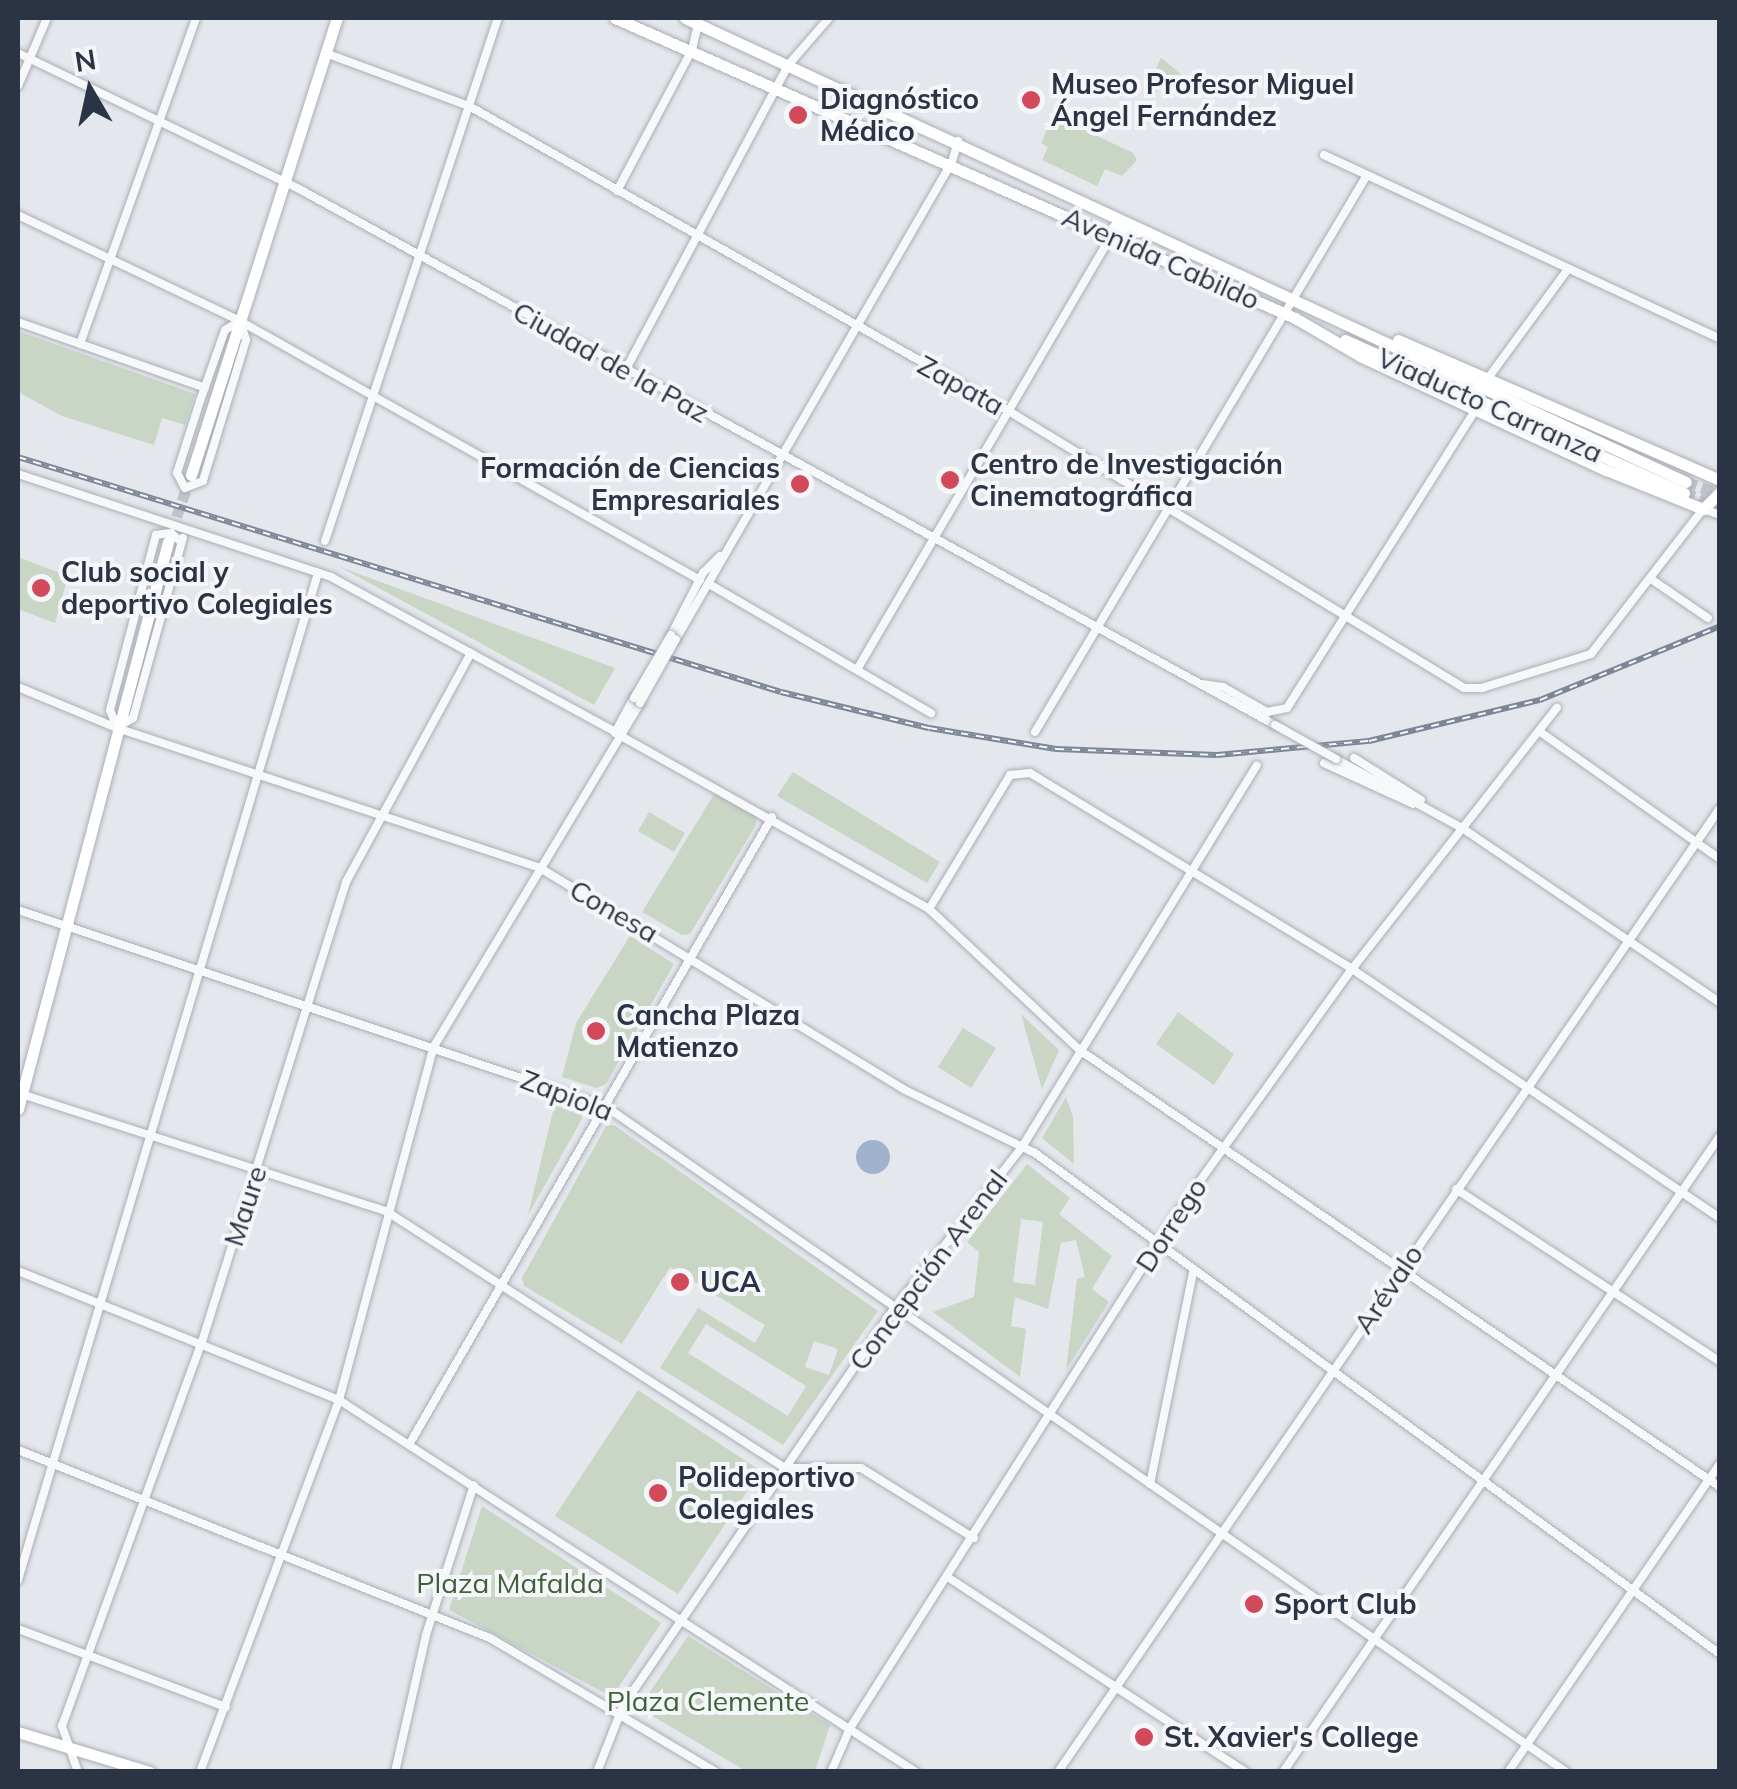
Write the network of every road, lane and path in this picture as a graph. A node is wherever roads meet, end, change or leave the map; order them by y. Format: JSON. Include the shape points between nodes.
{"nodes":[{"id":1,"x":47,"y":18,"type":"edge"},
{"id":2,"x":196,"y":18,"type":"edge"},
{"id":3,"x":336,"y":18,"type":"edge"},
{"id":4,"x":498,"y":18,"type":"edge"},
{"id":5,"x":614,"y":18,"type":"edge"},
{"id":6,"x":829,"y":18,"type":"edge"},
{"id":7,"x":692,"y":20,"type":"edge"},
{"id":8,"x":692,"y":50,"type":"junction"},
{"id":9,"x":326,"y":53,"type":"junction"},
{"id":10,"x":18,"y":54,"type":"edge"},
{"id":11,"x":30,"y":59,"type":"junction"},
{"id":12,"x":789,"y":64,"type":"junction"},
{"id":13,"x":18,"y":86,"type":"edge"},
{"id":14,"x":776,"y":88,"type":"junction"},
{"id":15,"x":469,"y":106,"type":"junction"},
{"id":16,"x":159,"y":122,"type":"junction"},
{"id":17,"x":958,"y":140,"type":"junction"},
{"id":18,"x":1324,"y":155,"type":"dead end"},
{"id":19,"x":952,"y":162,"type":"junction"},
{"id":20,"x":1367,"y":175,"type":"junction"},
{"id":21,"x":284,"y":182,"type":"junction"},
{"id":22,"x":617,"y":191,"type":"junction"},
{"id":23,"x":18,"y":216,"type":"edge"},
{"id":24,"x":1112,"y":232,"type":"junction"},
{"id":25,"x":696,"y":236,"type":"junction"},
{"id":26,"x":421,"y":256,"type":"junction"},
{"id":27,"x":110,"y":260,"type":"junction"},
{"id":28,"x":1221,"y":267,"type":"junction"},
{"id":29,"x":1568,"y":269,"type":"junction"},
{"id":30,"x":1290,"y":298,"type":"junction"},
{"id":31,"x":1306,"y":305,"type":"junction"},
{"id":32,"x":1282,"y":312,"type":"junction"},
{"id":33,"x":1296,"y":318,"type":"junction"},
{"id":34,"x":240,"y":321,"type":"junction"},
{"id":35,"x":18,"y":322,"type":"edge"},
{"id":36,"x":856,"y":326,"type":"junction"},
{"id":37,"x":1720,"y":339,"type":"edge"},
{"id":38,"x":80,"y":344,"type":"junction"},
{"id":39,"x":626,"y":370,"type":"junction"},
{"id":40,"x":1486,"y":381,"type":"junction"},
{"id":41,"x":205,"y":388,"type":"junction"},
{"id":42,"x":374,"y":396,"type":"junction"},
{"id":43,"x":1476,"y":409,"type":"junction"},
{"id":44,"x":1008,"y":410,"type":"junction"},
{"id":45,"x":780,"y":458,"type":"junction"},
{"id":46,"x":18,"y":474,"type":"edge"},
{"id":47,"x":191,"y":475,"type":"tunnel mouth"},
{"id":48,"x":1720,"y":480,"type":"edge"},
{"id":49,"x":1720,"y":492,"type":"edge"},
{"id":50,"x":1167,"y":508,"type":"junction"},
{"id":51,"x":1703,"y":509,"type":"junction"},
{"id":52,"x":1720,"y":515,"type":"edge"},
{"id":53,"x":189,"y":531,"type":"junction"},
{"id":54,"x":325,"y":541,"type":"dead end"},
{"id":55,"x":932,"y":541,"type":"junction"},
{"id":56,"x":174,"y":542,"type":"joint"},
{"id":57,"x":723,"y":553,"type":"junction"},
{"id":58,"x":318,"y":573,"type":"junction"},
{"id":59,"x":1651,"y":579,"type":"junction"},
{"id":60,"x":700,"y":580,"type":"junction"},
{"id":61,"x":710,"y":584,"type":"junction"},
{"id":62,"x":700,"y":598,"type":"junction"},
{"id":63,"x":1346,"y":614,"type":"junction"},
{"id":64,"x":1708,"y":618,"type":"dead end"},
{"id":65,"x":1097,"y":627,"type":"junction"},
{"id":66,"x":673,"y":637,"type":"junction"},
{"id":67,"x":471,"y":653,"type":"junction"},
{"id":68,"x":858,"y":668,"type":"junction"},
{"id":69,"x":1197,"y":684,"type":"junction"},
{"id":70,"x":18,"y":687,"type":"edge"},
{"id":71,"x":1557,"y":708,"type":"dead end"},
{"id":72,"x":931,"y":712,"type":"dead end"},
{"id":73,"x":118,"y":728,"type":"junction"},
{"id":74,"x":1539,"y":731,"type":"junction"},
{"id":75,"x":1036,"y":732,"type":"dead end"},
{"id":76,"x":618,"y":734,"type":"junction"},
{"id":77,"x":1354,"y":758,"type":"dead end"},
{"id":78,"x":1324,"y":763,"type":"dead end"},
{"id":79,"x":1256,"y":765,"type":"dead end"},
{"id":80,"x":257,"y":774,"type":"junction"},
{"id":81,"x":1428,"y":808,"type":"junction"},
{"id":82,"x":1720,"y":808,"type":"edge"},
{"id":83,"x":379,"y":815,"type":"junction"},
{"id":84,"x":772,"y":817,"type":"junction"},
{"id":85,"x":1462,"y":828,"type":"junction"},
{"id":86,"x":1696,"y":842,"type":"junction"},
{"id":87,"x":1720,"y":858,"type":"edge"},
{"id":88,"x":540,"y":868,"type":"junction"},
{"id":89,"x":1190,"y":873,"type":"junction"},
{"id":90,"x":930,"y":909,"type":"junction"},
{"id":91,"x":18,"y":910,"type":"edge"},
{"id":92,"x":66,"y":927,"type":"junction"},
{"id":93,"x":1628,"y":940,"type":"junction"},
{"id":94,"x":692,"y":956,"type":"junction"},
{"id":95,"x":1352,"y":969,"type":"junction"},
{"id":96,"x":203,"y":971,"type":"junction"},
{"id":97,"x":1720,"y":1003,"type":"edge"},
{"id":98,"x":306,"y":1005,"type":"junction"},
{"id":99,"x":433,"y":1048,"type":"junction"},
{"id":100,"x":1081,"y":1051,"type":"junction"},
{"id":101,"x":1525,"y":1088,"type":"junction"},
{"id":102,"x":19,"y":1093,"type":"edge"},
{"id":103,"x":605,"y":1106,"type":"junction"},
{"id":104,"x":18,"y":1110,"type":"edge"},
{"id":105,"x":150,"y":1134,"type":"junction"},
{"id":106,"x":1720,"y":1136,"type":"edge"},
{"id":107,"x":1022,"y":1147,"type":"junction"},
{"id":108,"x":1221,"y":1150,"type":"junction"},
{"id":109,"x":258,"y":1168,"type":"junction"},
{"id":110,"x":1456,"y":1189,"type":"junction"},
{"id":111,"x":1682,"y":1192,"type":"junction"},
{"id":112,"x":386,"y":1211,"type":"junction"},
{"id":113,"x":1720,"y":1218,"type":"edge"},
{"id":114,"x":1156,"y":1247,"type":"junction"},
{"id":115,"x":18,"y":1271,"type":"edge"},
{"id":116,"x":1399,"y":1271,"type":"junction"},
{"id":117,"x":1193,"y":1273,"type":"junction"},
{"id":118,"x":505,"y":1288,"type":"junction"},
{"id":119,"x":1612,"y":1292,"type":"junction"},
{"id":120,"x":100,"y":1305,"type":"junction"},
{"id":121,"x":895,"y":1308,"type":"junction"},
{"id":122,"x":201,"y":1344,"type":"junction"},
{"id":123,"x":1720,"y":1362,"type":"edge"},
{"id":124,"x":1332,"y":1374,"type":"junction"},
{"id":125,"x":1556,"y":1375,"type":"junction"},
{"id":126,"x":339,"y":1400,"type":"junction"},
{"id":127,"x":1049,"y":1416,"type":"junction"},
{"id":128,"x":410,"y":1443,"type":"junction"},
{"id":129,"x":18,"y":1450,"type":"edge"},
{"id":130,"x":50,"y":1463,"type":"junction"},
{"id":131,"x":1720,"y":1464,"type":"edge"},
{"id":132,"x":785,"y":1468,"type":"junction"},
{"id":133,"x":1708,"y":1479,"type":"junction"},
{"id":134,"x":1482,"y":1482,"type":"junction"},
{"id":135,"x":1150,"y":1484,"type":"junction"},
{"id":136,"x":474,"y":1485,"type":"junction"},
{"id":137,"x":1720,"y":1487,"type":"edge"},
{"id":138,"x":145,"y":1499,"type":"junction"},
{"id":139,"x":1220,"y":1534,"type":"junction"},
{"id":140,"x":974,"y":1538,"type":"junction"},
{"id":141,"x":282,"y":1553,"type":"junction"},
{"id":142,"x":949,"y":1578,"type":"junction"},
{"id":143,"x":18,"y":1580,"type":"edge"},
{"id":144,"x":1632,"y":1592,"type":"junction"},
{"id":145,"x":433,"y":1612,"type":"junction"},
{"id":146,"x":682,"y":1620,"type":"junction"},
{"id":147,"x":18,"y":1628,"type":"edge"},
{"id":148,"x":1374,"y":1638,"type":"junction"},
{"id":149,"x":88,"y":1654,"type":"junction"},
{"id":150,"x":1720,"y":1654,"type":"edge"},
{"id":151,"x":1115,"y":1688,"type":"junction"},
{"id":152,"x":226,"y":1707,"type":"junction"},
{"id":153,"x":617,"y":1717,"type":"junction"},
{"id":154,"x":850,"y":1728,"type":"junction"},
{"id":155,"x":18,"y":1732,"type":"edge"},
{"id":156,"x":1526,"y":1744,"type":"junction"},
{"id":157,"x":69,"y":1748,"type":"junction"},
{"id":158,"x":78,"y":1772,"type":"edge"},
{"id":159,"x":150,"y":1772,"type":"edge"},
{"id":160,"x":200,"y":1772,"type":"edge"},
{"id":161,"x":394,"y":1772,"type":"edge"},
{"id":162,"x":596,"y":1772,"type":"edge"},
{"id":163,"x":716,"y":1772,"type":"edge"},
{"id":164,"x":831,"y":1772,"type":"edge"},
{"id":165,"x":916,"y":1772,"type":"edge"},
{"id":166,"x":1058,"y":1772,"type":"edge"},
{"id":167,"x":1246,"y":1772,"type":"edge"},
{"id":168,"x":1282,"y":1772,"type":"edge"},
{"id":169,"x":1508,"y":1772,"type":"edge"},
{"id":170,"x":1566,"y":1772,"type":"edge"}],
"edges":[{"from":1,"to":11,"type":"street"},
{"from":2,"to":16,"type":"street"},
{"from":3,"to":9,"type":"main road"},
{"from":4,"to":15,"type":"street"},
{"from":5,"to":8,"type":"main road","name":"Avenida Cabildo"},
{"from":6,"to":12,"type":"street"},
{"from":7,"to":8,"type":"street"},
{"from":7,"to":12,"type":"main road","name":"Avenida Cabildo"},
{"from":8,"to":14,"type":"main road","name":"Avenida Cabildo"},
{"from":8,"to":22,"type":"street"},
{"from":9,"to":15,"type":"street","name":"Zapata"},
{"from":9,"to":21,"type":"main road"},
{"from":10,"to":11,"type":"street","name":"Ciudad de la Paz"},
{"from":11,"to":13,"type":"street"},
{"from":11,"to":16,"type":"street","name":"Ciudad de la Paz"},
{"from":12,"to":14,"type":"street"},
{"from":12,"to":17,"type":"main road","name":"Avenida Cabildo"},
{"from":14,"to":19,"type":"main road","name":"Avenida Cabildo"},
{"from":14,"to":25,"type":"street"},
{"from":15,"to":22,"type":"street","name":"Zapata"},
{"from":15,"to":26,"type":"street"},
{"from":16,"to":21,"type":"street","name":"Ciudad de la Paz"},
{"from":16,"to":27,"type":"street"},
{"from":17,"to":19,"type":"street"},
{"from":17,"to":28,"type":"main road","name":"Avenida Cabildo"},
{"from":18,"to":20,"type":"street"},
{"from":19,"to":24,"type":"main road","name":"Avenida Cabildo"},
{"from":19,"to":36,"type":"street"},
{"from":20,"to":29,"type":"street"},
{"from":20,"to":30,"type":"street"},
{"from":21,"to":26,"type":"street","name":"Ciudad de la Paz"},
{"from":21,"to":34,"type":"main road"},
{"from":22,"to":25,"type":"street","name":"Zapata"},
{"from":23,"to":27,"type":"street"},
{"from":24,"to":28,"type":"main road","via":[[1128,227]]},
{"from":24,"to":32,"type":"main road","name":"Avenida Cabildo"},
{"from":24,"to":44,"type":"street"},
{"from":25,"to":36,"type":"street","name":"Zapata"},
{"from":25,"to":39,"type":"street"},
{"from":26,"to":39,"type":"street","name":"Ciudad de la Paz"},
{"from":26,"to":42,"type":"street"},
{"from":27,"to":34,"type":"street"},
{"from":27,"to":38,"type":"street"},
{"from":28,"to":30,"type":"main road","name":"Avenida Cabildo"},
{"from":29,"to":37,"type":"street"},
{"from":29,"to":40,"type":"street"},
{"from":30,"to":31,"type":"main road","name":"Avenida Cabildo"},
{"from":30,"to":32,"type":"street"},
{"from":31,"to":33,"type":"main road","name":"Viaducto Carranza","via":[[1685,487]]},
{"from":31,"to":40,"type":"main road","name":"Avenida Cabildo"},
{"from":32,"to":33,"type":"main road","name":"Avenida Cabildo"},
{"from":32,"to":50,"type":"street"},
{"from":33,"to":43,"type":"main road","name":"Avenida Cabildo","via":[[1360,356]]},
{"from":34,"to":41,"type":"street","via":[[224,330]]},
{"from":34,"to":41,"type":"street","via":[[246,340],[203,481],[188,489],[178,473]]},
{"from":34,"to":42,"type":"street"},
{"from":34,"to":47,"type":"main road"},
{"from":35,"to":38,"type":"street"},
{"from":36,"to":44,"type":"street","name":"Zapata"},
{"from":36,"to":45,"type":"street"},
{"from":38,"to":41,"type":"street"},
{"from":39,"to":45,"type":"street","name":"Ciudad de la Paz"},
{"from":40,"to":48,"type":"main road","name":"Avenida Cabildo"},
{"from":42,"to":54,"type":"street"},
{"from":42,"to":60,"type":"street"},
{"from":43,"to":51,"type":"main road","name":"Avenida Cabildo"},
{"from":43,"to":63,"type":"street"},
{"from":44,"to":50,"type":"street","name":"Zapata"},
{"from":44,"to":55,"type":"street"},
{"from":45,"to":55,"type":"street","name":"Ciudad de la Paz"},
{"from":45,"to":57,"type":"street"},
{"from":46,"to":53,"type":"street"},
{"from":49,"to":51,"type":"main road"},
{"from":50,"to":63,"type":"street","name":"Zapata"},
{"from":50,"to":65,"type":"street"},
{"from":51,"to":52,"type":"street"},
{"from":51,"to":59,"type":"street"},
{"from":53,"to":56,"type":"street"},
{"from":53,"to":58,"type":"street"},
{"from":55,"to":65,"type":"street","name":"Ciudad de la Paz"},
{"from":55,"to":68,"type":"street"},
{"from":56,"to":73,"type":"main road"},
{"from":57,"to":60,"type":"street"},
{"from":57,"to":61,"type":"street"},
{"from":58,"to":67,"type":"street"},
{"from":58,"to":80,"type":"street"},
{"from":59,"to":63,"type":"street","name":"Zapata","via":[[1590,654],[1482,688],[1464,688]]},
{"from":59,"to":64,"type":"street"},
{"from":60,"to":62,"type":"street"},
{"from":60,"to":66,"type":"street"},
{"from":61,"to":62,"type":"street"},
{"from":61,"to":68,"type":"street"},
{"from":62,"to":66,"type":"street"},
{"from":63,"to":69,"type":"street","name":"Ciudad de la Paz","via":[[1279,714],[1222,687]]},
{"from":65,"to":69,"type":"street","name":"Ciudad de la Paz"},
{"from":65,"to":75,"type":"street"},
{"from":66,"to":76,"type":"street","bridge":true},
{"from":67,"to":76,"type":"street"},
{"from":67,"to":83,"type":"street","name":"Maure"},
{"from":68,"to":72,"type":"street"},
{"from":69,"to":81,"type":"street","name":"Ciudad de la Paz","bridge":true},
{"from":70,"to":73,"type":"street","name":"Conesa"},
{"from":71,"to":74,"type":"street","name":"Dorrego"},
{"from":73,"to":80,"type":"street","name":"Conesa"},
{"from":73,"to":92,"type":"main road"},
{"from":74,"to":85,"type":"street","name":"Dorrego"},
{"from":74,"to":86,"type":"street"},
{"from":76,"to":84,"type":"street"},
{"from":76,"to":88,"type":"street"},
{"from":77,"to":81,"type":"street","name":"Ciudad de la Paz"},
{"from":78,"to":81,"type":"street","name":"Ciudad de la Paz"},
{"from":79,"to":89,"type":"street","name":"Concepción Arenal"},
{"from":80,"to":83,"type":"street","name":"Conesa"},
{"from":80,"to":96,"type":"street"},
{"from":81,"to":85,"type":"street","name":"Ciudad de la Paz"},
{"from":82,"to":86,"type":"street","name":"Arévalo"},
{"from":83,"to":88,"type":"street","name":"Conesa"},
{"from":83,"to":98,"type":"street","name":"Maure","via":[[346,882]]},
{"from":84,"to":90,"type":"street"},
{"from":84,"to":94,"type":"street"},
{"from":85,"to":93,"type":"street","name":"Ciudad de la Paz"},
{"from":85,"to":95,"type":"street","name":"Dorrego"},
{"from":86,"to":87,"type":"street"},
{"from":86,"to":93,"type":"street","name":"Arévalo"},
{"from":88,"to":94,"type":"street","name":"Conesa"},
{"from":88,"to":99,"type":"street"},
{"from":89,"to":90,"type":"street","via":[[1030,773],[1015,771]]},
{"from":89,"to":95,"type":"street"},
{"from":89,"to":100,"type":"street","name":"Concepción Arenal"},
{"from":90,"to":100,"type":"street"},
{"from":91,"to":92,"type":"street","name":"Zapiola"},
{"from":92,"to":96,"type":"street","name":"Zapiola"},
{"from":92,"to":102,"type":"main road"},
{"from":93,"to":97,"type":"street","name":"Ciudad de la Paz"},
{"from":93,"to":101,"type":"street","name":"Arévalo"},
{"from":94,"to":103,"type":"street"},
{"from":94,"to":107,"type":"street","name":"Conesa","via":[[904,1090]]},
{"from":95,"to":101,"type":"street"},
{"from":95,"to":108,"type":"street","name":"Dorrego"},
{"from":96,"to":98,"type":"street","name":"Zapiola"},
{"from":96,"to":105,"type":"street"},
{"from":98,"to":99,"type":"street","name":"Zapiola"},
{"from":98,"to":109,"type":"street","name":"Maure"},
{"from":99,"to":103,"type":"street","name":"Zapiola"},
{"from":99,"to":112,"type":"street"},
{"from":100,"to":107,"type":"street","name":"Concepción Arenal"},
{"from":100,"to":108,"type":"street"},
{"from":101,"to":110,"type":"street","name":"Arévalo"},
{"from":101,"to":111,"type":"street"},
{"from":102,"to":104,"type":"main road"},
{"from":102,"to":105,"type":"street"},
{"from":103,"to":118,"type":"street"},
{"from":103,"to":121,"type":"street","name":"Zapiola"},
{"from":105,"to":109,"type":"street"},
{"from":105,"to":120,"type":"street"},
{"from":106,"to":111,"type":"street"},
{"from":107,"to":114,"type":"street","name":"Conesa"},
{"from":107,"to":121,"type":"street","name":"Concepción Arenal"},
{"from":108,"to":114,"type":"street","name":"Dorrego"},
{"from":108,"to":116,"type":"street"},
{"from":109,"to":112,"type":"street"},
{"from":109,"to":122,"type":"street","name":"Maure"},
{"from":110,"to":116,"type":"street","name":"Arévalo"},
{"from":110,"to":119,"type":"street"},
{"from":111,"to":113,"type":"street"},
{"from":111,"to":119,"type":"street"},
{"from":112,"to":118,"type":"street"},
{"from":112,"to":126,"type":"street"},
{"from":114,"to":117,"type":"street","name":"Conesa"},
{"from":114,"to":127,"type":"street","name":"Dorrego"},
{"from":115,"to":120,"type":"street"},
{"from":116,"to":124,"type":"street","name":"Arévalo"},
{"from":116,"to":125,"type":"street"},
{"from":117,"to":124,"type":"street","name":"Conesa"},
{"from":117,"to":135,"type":"street"},
{"from":118,"to":128,"type":"street"},
{"from":118,"to":132,"type":"street"},
{"from":119,"to":123,"type":"street"},
{"from":119,"to":125,"type":"street"},
{"from":120,"to":122,"type":"street"},
{"from":120,"to":130,"type":"street"},
{"from":121,"to":127,"type":"street","name":"Zapiola"},
{"from":121,"to":132,"type":"street","name":"Concepción Arenal"},
{"from":122,"to":126,"type":"street"},
{"from":122,"to":138,"type":"street","name":"Maure"},
{"from":124,"to":134,"type":"street","name":"Conesa"},
{"from":124,"to":139,"type":"street","name":"Arévalo"},
{"from":125,"to":133,"type":"street"},
{"from":125,"to":134,"type":"street"},
{"from":126,"to":128,"type":"street"},
{"from":126,"to":141,"type":"street"},
{"from":127,"to":135,"type":"street","name":"Zapiola"},
{"from":127,"to":140,"type":"street","name":"Dorrego"},
{"from":128,"to":136,"type":"street"},
{"from":129,"to":130,"type":"street"},
{"from":130,"to":138,"type":"street"},
{"from":130,"to":143,"type":"street"},
{"from":131,"to":133,"type":"street"},
{"from":132,"to":140,"type":"street","via":[[861,1468]]},
{"from":132,"to":146,"type":"street","name":"Concepción Arenal"},
{"from":133,"to":137,"type":"street"},
{"from":133,"to":144,"type":"street"},
{"from":134,"to":144,"type":"street","name":"Conesa"},
{"from":134,"to":148,"type":"street"},
{"from":135,"to":139,"type":"street","name":"Zapiola"},
{"from":136,"to":145,"type":"street"},
{"from":136,"to":146,"type":"street"},
{"from":138,"to":141,"type":"street"},
{"from":138,"to":149,"type":"street","name":"Maure"},
{"from":139,"to":148,"type":"street","name":"Zapiola"},
{"from":139,"to":151,"type":"street","name":"Arévalo"},
{"from":140,"to":142,"type":"street","name":"Dorrego"},
{"from":141,"to":145,"type":"street"},
{"from":141,"to":152,"type":"street"},
{"from":142,"to":151,"type":"street"},
{"from":142,"to":154,"type":"street","name":"Dorrego"},
{"from":144,"to":150,"type":"street","name":"Conesa"},
{"from":144,"to":156,"type":"street"},
{"from":145,"to":153,"type":"street","via":[[490,1638]]},
{"from":145,"to":161,"type":"street"},
{"from":146,"to":153,"type":"street","name":"Concepción Arenal"},
{"from":146,"to":154,"type":"street"},
{"from":147,"to":149,"type":"street"},
{"from":148,"to":156,"type":"street","name":"Zapiola"},
{"from":148,"to":168,"type":"street"},
{"from":149,"to":152,"type":"street"},
{"from":149,"to":157,"type":"street","name":"Maure","via":[[62,1726]]},
{"from":151,"to":166,"type":"street","name":"Arévalo"},
{"from":151,"to":167,"type":"street"},
{"from":152,"to":160,"type":"street"},
{"from":153,"to":162,"type":"street","name":"Concepción Arenal"},
{"from":153,"to":163,"type":"street"},
{"from":154,"to":164,"type":"street","name":"Dorrego"},
{"from":154,"to":165,"type":"street"},
{"from":155,"to":157,"type":"main road"},
{"from":156,"to":169,"type":"street"},
{"from":156,"to":170,"type":"street","name":"Zapiola"},
{"from":157,"to":158,"type":"street","name":"Maure"},
{"from":157,"to":159,"type":"main road"}]}
